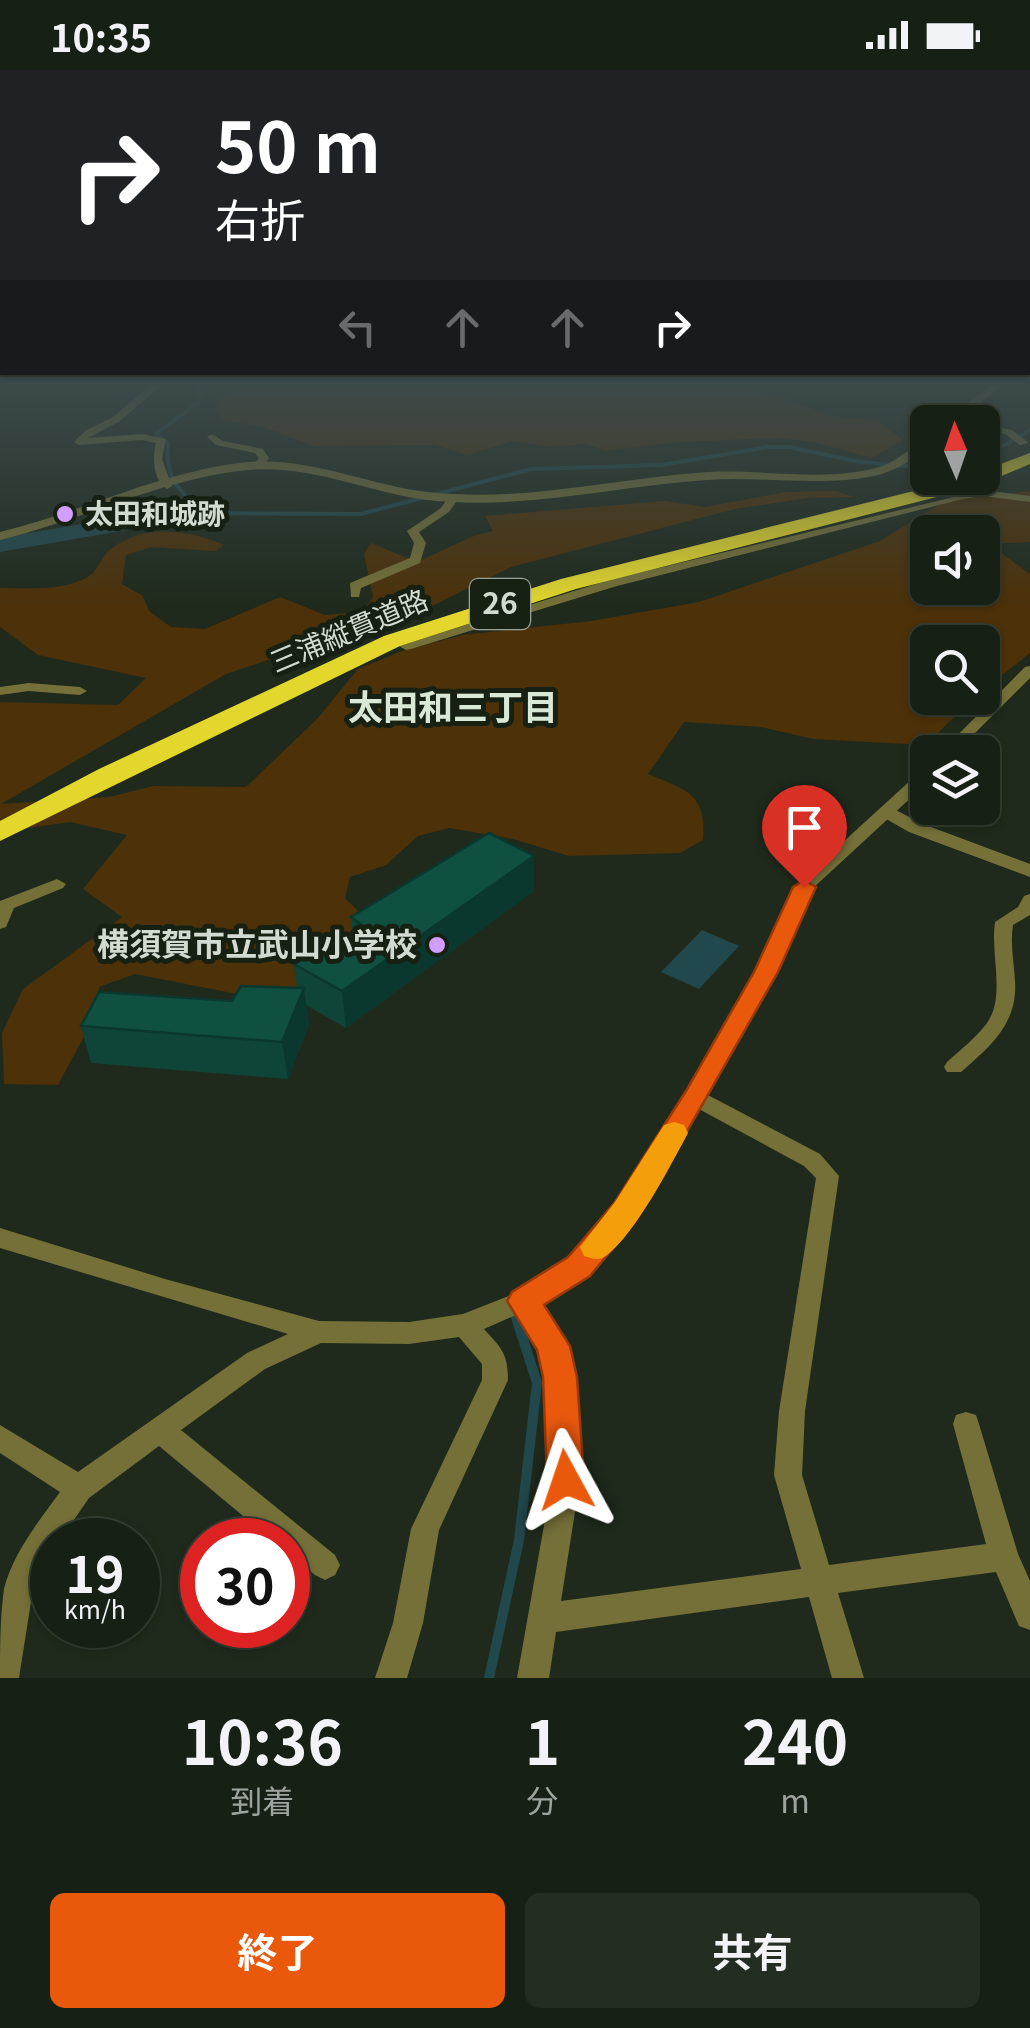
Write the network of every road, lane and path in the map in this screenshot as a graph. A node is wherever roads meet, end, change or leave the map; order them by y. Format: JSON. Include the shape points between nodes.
{"nodes":[{"id":1,"x":158,"y":457,"type":"edge"},
{"id":2,"x":263,"y":457,"type":"edge"},
{"id":3,"x":908,"y":457,"type":"edge"},
{"id":4,"x":1018,"y":457,"type":"edge"},
{"id":5,"x":258,"y":466,"type":"junction"},
{"id":6,"x":167,"y":486,"type":"junction"},
{"id":7,"x":912,"y":495,"type":"edge"},
{"id":8,"x":453,"y":498,"type":"junction"},
{"id":9,"x":1030,"y":500,"type":"edge"},
{"id":10,"x":0,"y":536,"type":"edge"},
{"id":11,"x":355,"y":594,"type":"dead end"},
{"id":12,"x":406,"y":646,"type":"dead end"},
{"id":13,"x":1030,"y":670,"type":"edge"},
{"id":14,"x":80,"y":690,"type":"dead end"},
{"id":15,"x":0,"y":691,"type":"edge"},
{"id":16,"x":965,"y":735,"type":"edge"},
{"id":17,"x":910,"y":791,"type":"edge"},
{"id":18,"x":888,"y":812,"type":"junction"},
{"id":19,"x":0,"y":824,"type":"edge"},
{"id":20,"x":0,"y":832,"type":"edge"},
{"id":21,"x":1030,"y":871,"type":"edge"},
{"id":22,"x":57,"y":884,"type":"dead end"},
{"id":23,"x":1028,"y":907,"type":"edge"},
{"id":24,"x":0,"y":923,"type":"edge"},
{"id":25,"x":954,"y":1067,"type":"dead end"},
{"id":26,"x":696,"y":1098,"type":"junction"},
{"id":27,"x":0,"y":1238,"type":"edge"},
{"id":28,"x":523,"y":1301,"type":"junction"},
{"id":29,"x":465,"y":1325,"type":"junction"},
{"id":30,"x":319,"y":1332,"type":"junction"},
{"id":31,"x":966,"y":1424,"type":"dead end"},
{"id":32,"x":162,"y":1431,"type":"junction"},
{"id":33,"x":0,"y":1438,"type":"edge"},
{"id":34,"x":79,"y":1488,"type":"junction"},
{"id":35,"x":1004,"y":1556,"type":"junction"},
{"id":36,"x":325,"y":1565,"type":"dead end"},
{"id":37,"x":819,"y":1584,"type":"junction"},
{"id":38,"x":1030,"y":1615,"type":"edge"},
{"id":39,"x":543,"y":1619,"type":"junction"},
{"id":40,"x":2,"y":1678,"type":"edge"},
{"id":41,"x":391,"y":1678,"type":"edge"},
{"id":42,"x":533,"y":1678,"type":"edge"},
{"id":43,"x":848,"y":1678,"type":"edge"}],
"edges":[{"from":1,"to":6,"type":"street"},
{"from":2,"to":5,"type":"street"},
{"from":3,"to":8,"type":"street","via":[[873,472],[706,476]]},
{"from":4,"to":20,"type":"highway","name":"三浦縦貫道路","number":"26","via":[[969,483],[908,501],[569,584],[392,641]]},
{"from":5,"to":6,"type":"street"},
{"from":5,"to":8,"type":"street","via":[[300,467]]},
{"from":6,"to":10,"type":"street"},
{"from":7,"to":19,"type":"highway","name":"三浦縦貫道路","number":"26","via":[[565,581],[333,656],[119,754]]},
{"from":8,"to":11,"type":"street","via":[[413,531],[420,543],[416,560],[398,573],[354,586]]},
{"from":9,"to":12,"type":"street","via":[[963,496],[613,583]]},
{"from":13,"to":16,"type":"street"},
{"from":14,"to":15,"type":"street"},
{"from":17,"to":18,"type":"street"},
{"from":18,"to":21,"type":"street"},
{"from":18,"to":26,"type":"street","via":[[804,887]]},
{"from":22,"to":24,"type":"street","via":[[6,905]]},
{"from":23,"to":25,"type":"street","via":[[1004,922],[999,942],[1005,1009]]},
{"from":26,"to":28,"type":"street","via":[[626,1210],[579,1267]]},
{"from":26,"to":37,"type":"street","via":[[812,1160],[828,1176],[788,1475]]},
{"from":27,"to":30,"type":"street"},
{"from":28,"to":29,"type":"street"},
{"from":28,"to":39,"type":"street","via":[[553,1346],[560,1377],[566,1480]]},
{"from":29,"to":30,"type":"street","via":[[409,1334]]},
{"from":29,"to":41,"type":"street","via":[[495,1360],[494,1380],[426,1529]]},
{"from":30,"to":32,"type":"street","via":[[256,1361]]},
{"from":31,"to":35,"type":"street"},
{"from":32,"to":34,"type":"street"},
{"from":32,"to":36,"type":"street"},
{"from":33,"to":34,"type":"street"},
{"from":34,"to":40,"type":"street","via":[[40,1542],[19,1586]]},
{"from":35,"to":37,"type":"street"},
{"from":35,"to":38,"type":"street"},
{"from":37,"to":39,"type":"street"},
{"from":37,"to":43,"type":"street"},
{"from":39,"to":42,"type":"street"}]}
